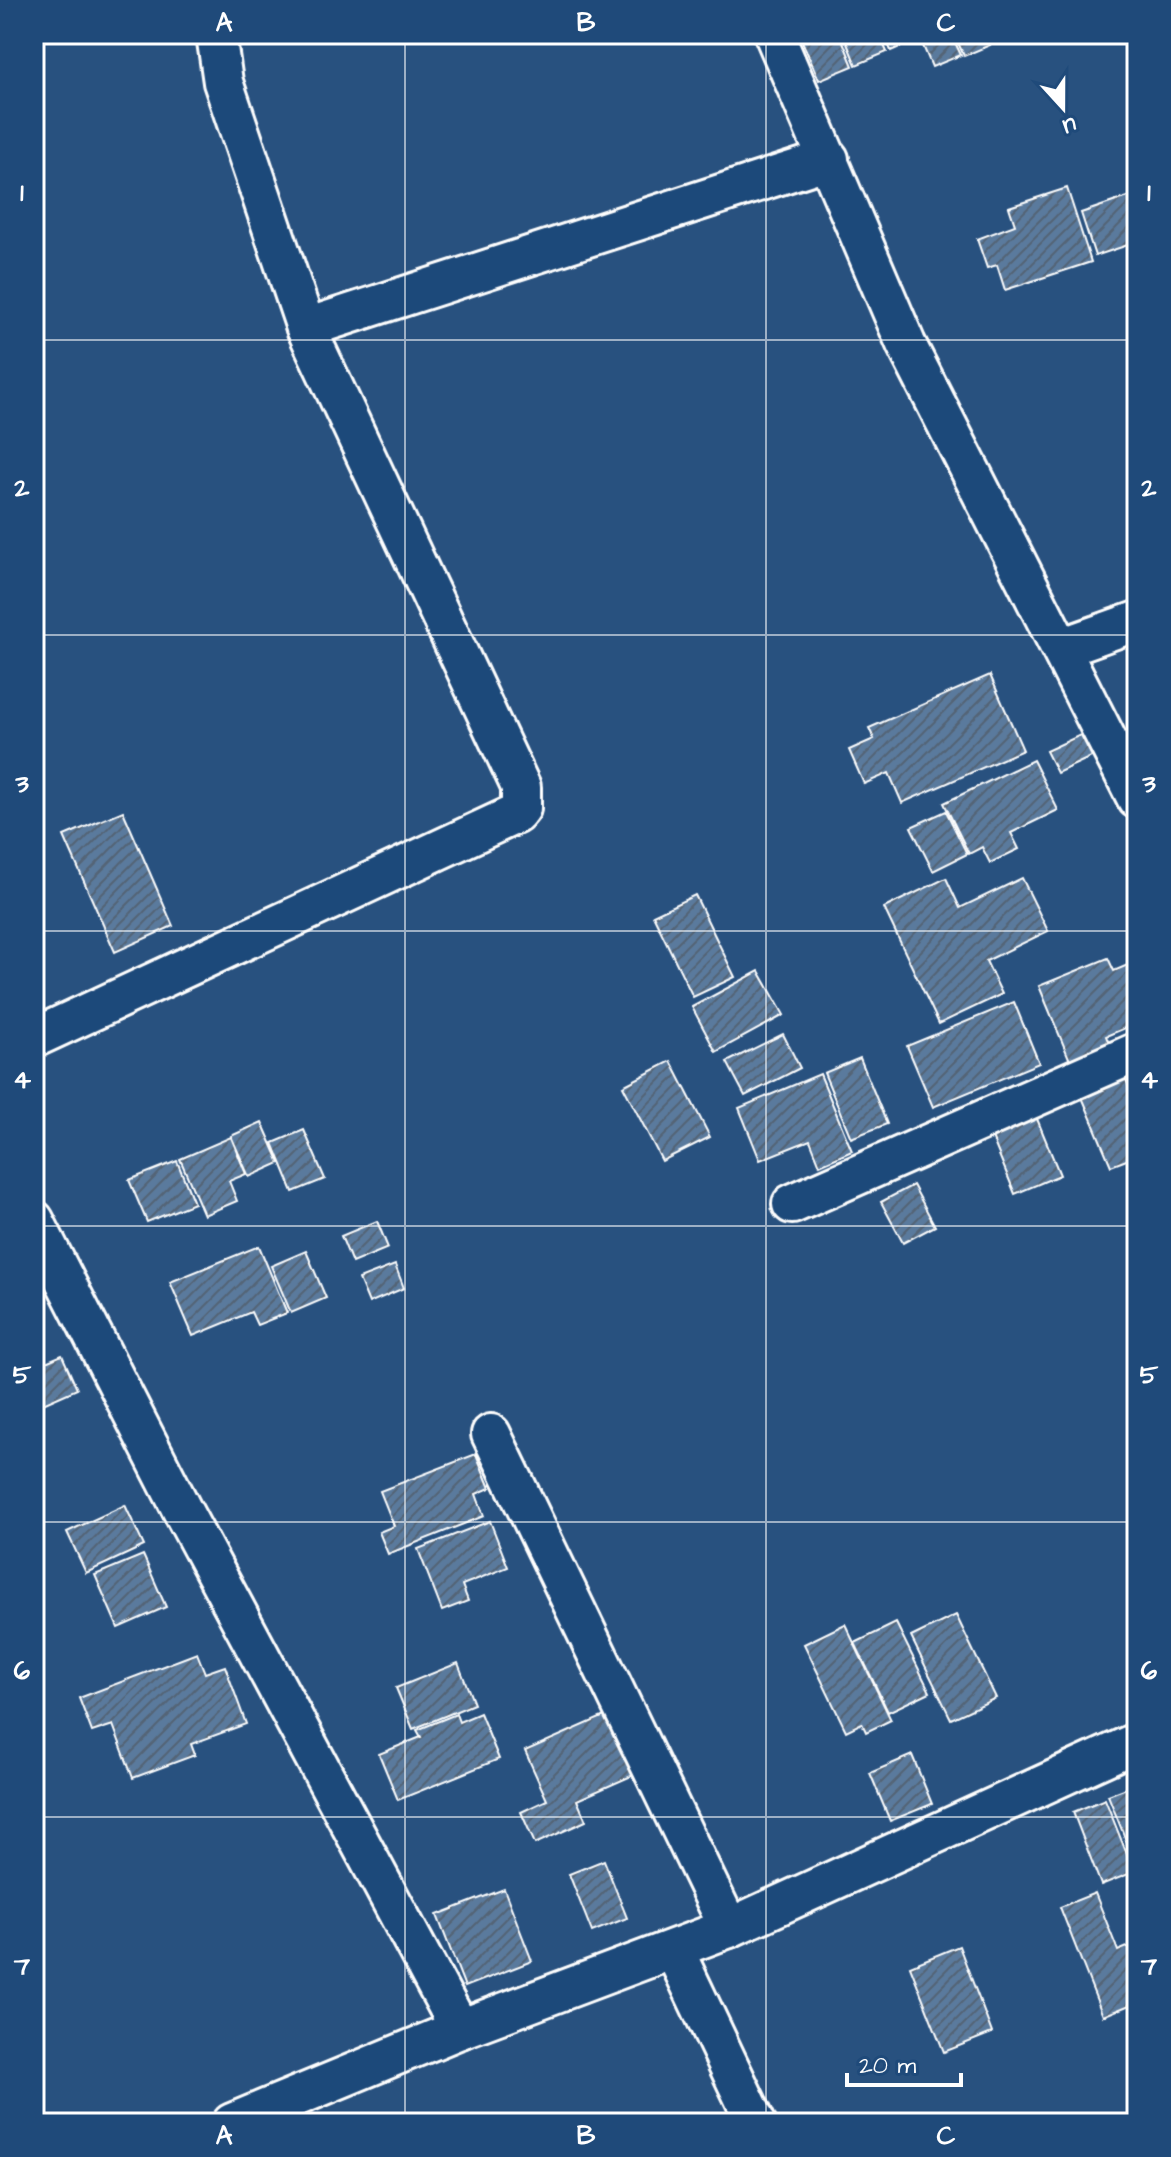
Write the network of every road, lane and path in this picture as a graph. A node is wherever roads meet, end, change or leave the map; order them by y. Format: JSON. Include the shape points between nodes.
{"nodes":[{"id":1,"x":216,"y":34,"type":"edge"},
{"id":2,"x":774,"y":34,"type":"edge"},
{"id":3,"x":829,"y":159,"type":"junction"},
{"id":4,"x":306,"y":328,"type":"junction"},
{"id":5,"x":1137,"y":621,"type":"edge"},
{"id":6,"x":1061,"y":648,"type":"junction"},
{"id":7,"x":1137,"y":799,"type":"edge"},
{"id":8,"x":34,"y":1038,"type":"edge"},
{"id":9,"x":1137,"y":1052,"type":"edge"},
{"id":10,"x":792,"y":1204,"type":"dead end"},
{"id":11,"x":34,"y":1220,"type":"edge"},
{"id":12,"x":491,"y":1434,"type":"dead end"},
{"id":13,"x":1137,"y":1742,"type":"edge"},
{"id":14,"x":729,"y":1928,"type":"junction"},
{"id":15,"x":674,"y":1950,"type":"junction"},
{"id":16,"x":460,"y":2029,"type":"junction"},
{"id":17,"x":232,"y":2123,"type":"edge"},
{"id":18,"x":756,"y":2123,"type":"edge"}],
"edges":[{"from":1,"to":4,"type":"street","via":[[223,82]]},
{"from":2,"to":3,"type":"street"},
{"from":3,"to":4,"type":"street"},
{"from":3,"to":6,"type":"street","via":[[906,344]]},
{"from":4,"to":8,"type":"street","via":[[521,787],[521,808]]},
{"from":5,"to":6,"type":"street"},
{"from":6,"to":7,"type":"street"},
{"from":9,"to":10,"type":"street"},
{"from":11,"to":16,"type":"street"},
{"from":12,"to":14,"type":"street"},
{"from":13,"to":14,"type":"street"},
{"from":14,"to":15,"type":"street"},
{"from":15,"to":16,"type":"street"},
{"from":15,"to":18,"type":"street"},
{"from":16,"to":17,"type":"street"}]}
